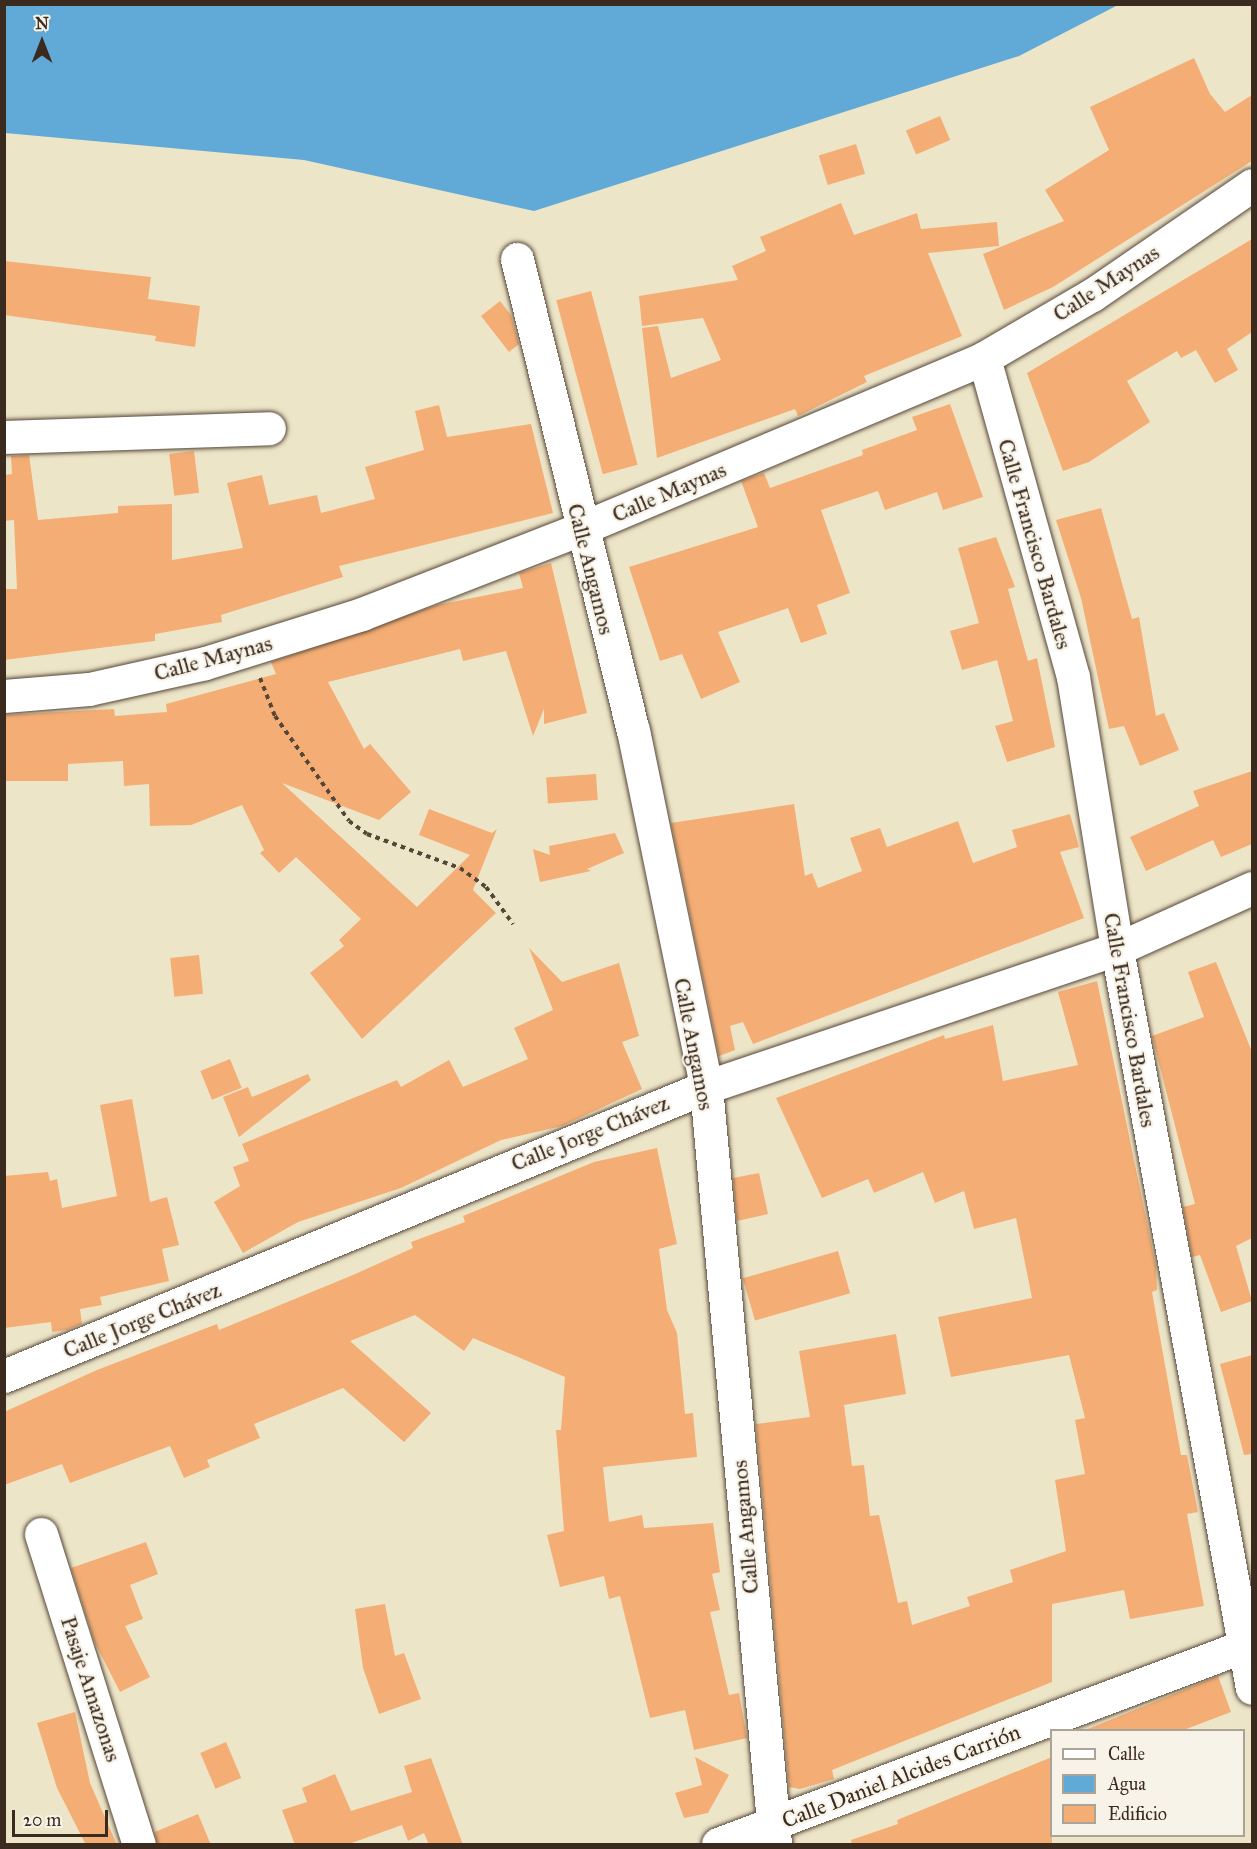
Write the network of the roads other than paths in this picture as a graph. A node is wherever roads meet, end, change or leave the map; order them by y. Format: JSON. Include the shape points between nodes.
{"nodes":[{"id":1,"x":1252,"y":185,"type":"edge"},
{"id":2,"x":517,"y":259,"type":"dead end"},
{"id":3,"x":984,"y":358,"type":"junction"},
{"id":4,"x":269,"y":428,"type":"dead end"},
{"id":5,"x":4,"y":437,"type":"edge"},
{"id":6,"x":580,"y":529,"type":"junction"},
{"id":7,"x":4,"y":696,"type":"edge"},
{"id":8,"x":1252,"y":888,"type":"edge"},
{"id":9,"x":1117,"y":949,"type":"junction"},
{"id":10,"x":706,"y":1087,"type":"junction"},
{"id":11,"x":4,"y":1376,"type":"edge"},
{"id":12,"x":40,"y":1534,"type":"dead end"},
{"id":13,"x":1249,"y":1644,"type":"edge"},
{"id":14,"x":1252,"y":1688,"type":"edge"},
{"id":15,"x":773,"y":1834,"type":"edge"},
{"id":16,"x":139,"y":1845,"type":"edge"},
{"id":17,"x":718,"y":1845,"type":"edge"}],
"edges":[{"from":1,"to":3,"type":"street","name":"Calle Maynas","via":[[1092,295]]},
{"from":2,"to":6,"type":"street","name":"Calle Angamos"},
{"from":3,"to":6,"type":"street","name":"Calle Maynas"},
{"from":3,"to":9,"type":"street","name":"Calle Francisco Bardales","via":[[1073,677]]},
{"from":4,"to":5,"type":"street"},
{"from":6,"to":7,"type":"street","name":"Calle Maynas","via":[[362,614],[248,650],[89,689]]},
{"from":6,"to":10,"type":"street","name":"Calle Angamos","via":[[633,730]]},
{"from":8,"to":9,"type":"street","name":"Calle Jorge Chávez"},
{"from":9,"to":10,"type":"street","name":"Calle Jorge Chávez"},
{"from":9,"to":13,"type":"street","name":"Calle Francisco Bardales"},
{"from":10,"to":11,"type":"street","name":"Calle Jorge Chávez"},
{"from":10,"to":15,"type":"street","name":"Calle Angamos"},
{"from":12,"to":16,"type":"street","name":"Pasaje Amazonas"},
{"from":13,"to":14,"type":"street","name":"Calle Francisco Bardales"},
{"from":13,"to":15,"type":"street","name":"Calle Daniel Alcides Carrión"},
{"from":15,"to":17,"type":"street","name":"Calle Daniel Alcides Carrión"}]}
